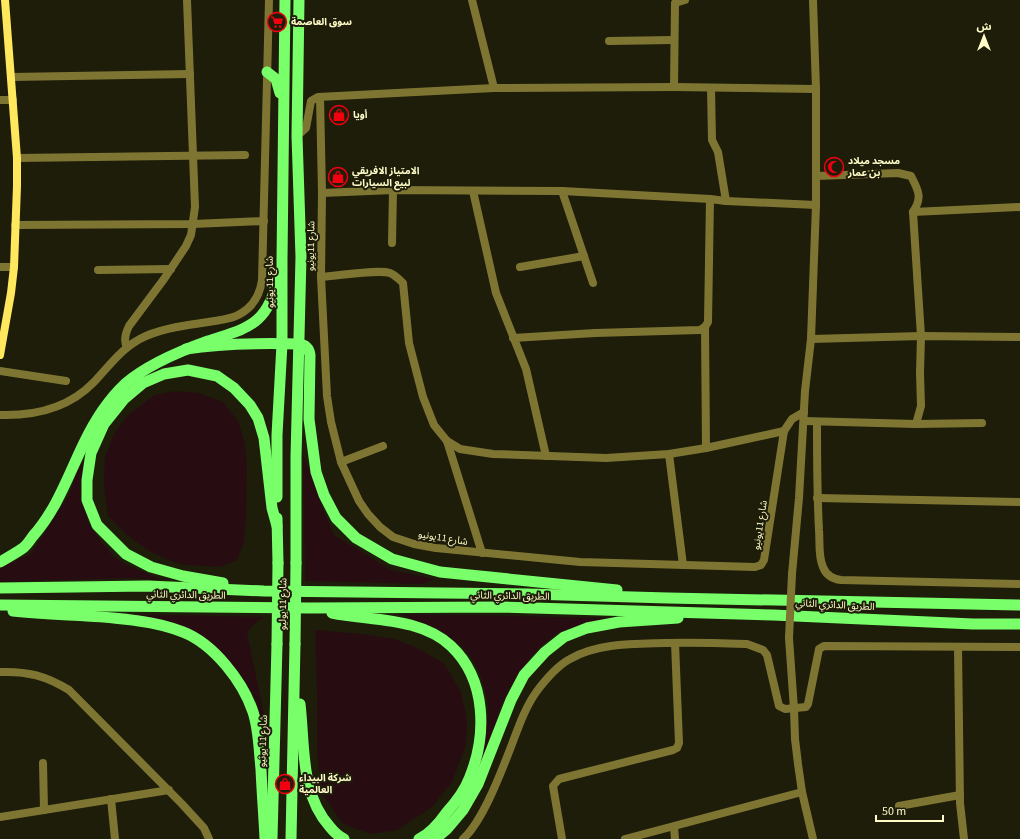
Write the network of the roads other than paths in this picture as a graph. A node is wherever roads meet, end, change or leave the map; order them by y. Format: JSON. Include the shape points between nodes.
{"nodes":[{"id":1,"x":5,"y":0,"type":"edge"},
{"id":2,"x":187,"y":0,"type":"edge"},
{"id":3,"x":269,"y":0,"type":"edge"},
{"id":4,"x":285,"y":0,"type":"edge"},
{"id":5,"x":299,"y":0,"type":"edge"},
{"id":6,"x":472,"y":0,"type":"edge"},
{"id":7,"x":685,"y":0,"type":"edge"},
{"id":8,"x":813,"y":0,"type":"edge"},
{"id":9,"x":675,"y":2,"type":"edge"},
{"id":10,"x":674,"y":40,"type":"junction"},
{"id":11,"x":609,"y":41,"type":"dead end"},
{"id":12,"x":267,"y":72,"type":"junction"},
{"id":13,"x":190,"y":74,"type":"junction"},
{"id":14,"x":11,"y":77,"type":"junction"},
{"id":15,"x":674,"y":87,"type":"junction"},
{"id":16,"x":494,"y":88,"type":"junction"},
{"id":17,"x":711,"y":88,"type":"junction"},
{"id":18,"x":816,"y":89,"type":"junction"},
{"id":19,"x":320,"y":97,"type":"junction"},
{"id":20,"x":0,"y":100,"type":"edge"},
{"id":21,"x":13,"y":100,"type":"junction"},
{"id":22,"x":284,"y":104,"type":"junction"},
{"id":23,"x":297,"y":136,"type":"junction"},
{"id":24,"x":245,"y":155,"type":"dead end"},
{"id":25,"x":193,"y":156,"type":"junction"},
{"id":26,"x":17,"y":158,"type":"junction"},
{"id":27,"x":817,"y":176,"type":"junction"},
{"id":28,"x":393,"y":190,"type":"junction"},
{"id":29,"x":474,"y":191,"type":"junction"},
{"id":30,"x":562,"y":191,"type":"junction"},
{"id":31,"x":322,"y":193,"type":"junction"},
{"id":32,"x":710,"y":199,"type":"junction"},
{"id":33,"x":726,"y":201,"type":"junction"},
{"id":34,"x":816,"y":205,"type":"junction"},
{"id":35,"x":1020,"y":207,"type":"edge"},
{"id":36,"x":913,"y":212,"type":"junction"},
{"id":37,"x":264,"y":221,"type":"junction"},
{"id":38,"x":193,"y":224,"type":"junction"},
{"id":39,"x":15,"y":226,"type":"junction"},
{"id":40,"x":392,"y":243,"type":"dead end"},
{"id":41,"x":584,"y":256,"type":"junction"},
{"id":42,"x":282,"y":260,"type":"junction"},
{"id":43,"x":0,"y":267,"type":"edge"},
{"id":44,"x":14,"y":267,"type":"junction"},
{"id":45,"x":520,"y":267,"type":"dead end"},
{"id":46,"x":171,"y":269,"type":"junction"},
{"id":47,"x":98,"y":270,"type":"dead end"},
{"id":48,"x":321,"y":277,"type":"junction"},
{"id":49,"x":593,"y":283,"type":"dead end"},
{"id":50,"x":705,"y":327,"type":"junction"},
{"id":51,"x":921,"y":336,"type":"junction"},
{"id":52,"x":1020,"y":337,"type":"edge"},
{"id":53,"x":513,"y":338,"type":"junction"},
{"id":54,"x":811,"y":339,"type":"junction"},
{"id":55,"x":282,"y":344,"type":"junction"},
{"id":56,"x":299,"y":344,"type":"junction"},
{"id":57,"x":127,"y":346,"type":"junction"},
{"id":58,"x":186,"y":349,"type":"junction"},
{"id":59,"x":0,"y":356,"type":"edge"},
{"id":60,"x":0,"y":371,"type":"edge"},
{"id":61,"x":66,"y":381,"type":"dead end"},
{"id":62,"x":804,"y":412,"type":"junction"},
{"id":63,"x":0,"y":415,"type":"edge"},
{"id":64,"x":804,"y":421,"type":"junction"},
{"id":65,"x":817,"y":422,"type":"junction"},
{"id":66,"x":982,"y":423,"type":"dead end"},
{"id":67,"x":916,"y":424,"type":"junction"},
{"id":68,"x":784,"y":431,"type":"junction"},
{"id":69,"x":447,"y":441,"type":"junction"},
{"id":70,"x":383,"y":446,"type":"dead end"},
{"id":71,"x":706,"y":448,"type":"junction"},
{"id":72,"x":669,"y":454,"type":"junction"},
{"id":73,"x":546,"y":456,"type":"junction"},
{"id":74,"x":341,"y":462,"type":"junction"},
{"id":75,"x":817,"y":498,"type":"junction"},
{"id":76,"x":1020,"y":502,"type":"edge"},
{"id":77,"x":277,"y":526,"type":"junction"},
{"id":78,"x":482,"y":553,"type":"junction"},
{"id":79,"x":0,"y":562,"type":"edge"},
{"id":80,"x":278,"y":564,"type":"joint"},
{"id":81,"x":683,"y":565,"type":"junction"},
{"id":82,"x":1020,"y":584,"type":"edge"},
{"id":83,"x":0,"y":588,"type":"edge"},
{"id":84,"x":383,"y":591,"type":"junction"},
{"id":85,"x":703,"y":598,"type":"junction"},
{"id":86,"x":0,"y":605,"type":"edge"},
{"id":87,"x":1020,"y":605,"type":"edge"},
{"id":88,"x":310,"y":608,"type":"junction"},
{"id":89,"x":0,"y":610,"type":"edge"},
{"id":90,"x":772,"y":614,"type":"junction"},
{"id":91,"x":1020,"y":624,"type":"edge"},
{"id":92,"x":675,"y":643,"type":"junction"},
{"id":93,"x":277,"y":644,"type":"joint"},
{"id":94,"x":958,"y":647,"type":"junction"},
{"id":95,"x":1020,"y":647,"type":"edge"},
{"id":96,"x":295,"y":671,"type":"junction"},
{"id":97,"x":0,"y":672,"type":"edge"},
{"id":98,"x":794,"y":709,"type":"junction"},
{"id":99,"x":43,"y":763,"type":"dead end"},
{"id":100,"x":169,"y":790,"type":"junction"},
{"id":101,"x":802,"y":792,"type":"junction"},
{"id":102,"x":960,"y":795,"type":"junction"},
{"id":103,"x":111,"y":799,"type":"junction"},
{"id":104,"x":899,"y":806,"type":"dead end"},
{"id":105,"x":44,"y":810,"type":"junction"},
{"id":106,"x":0,"y":817,"type":"edge"},
{"id":107,"x":674,"y":827,"type":"junction"},
{"id":108,"x":471,"y":836,"type":"edge"},
{"id":109,"x":115,"y":839,"type":"edge"},
{"id":110,"x":209,"y":839,"type":"edge"},
{"id":111,"x":265,"y":839,"type":"edge"},
{"id":112,"x":272,"y":839,"type":"edge"},
{"id":113,"x":291,"y":839,"type":"edge"},
{"id":114,"x":344,"y":839,"type":"edge"},
{"id":115,"x":419,"y":839,"type":"edge"},
{"id":116,"x":435,"y":839,"type":"edge"},
{"id":117,"x":463,"y":839,"type":"edge"},
{"id":118,"x":562,"y":839,"type":"edge"},
{"id":119,"x":625,"y":839,"type":"edge"},
{"id":120,"x":675,"y":839,"type":"edge"},
{"id":121,"x":813,"y":839,"type":"edge"},
{"id":122,"x":964,"y":839,"type":"edge"}],
"edges":[{"from":1,"to":14,"type":"main road"},
{"from":2,"to":13,"type":"street"},
{"from":3,"to":12,"type":"street"},
{"from":4,"to":22,"type":"highway","name":"شارع 11 يونيو"},
{"from":5,"to":23,"type":"highway"},
{"from":6,"to":16,"type":"street"},
{"from":7,"to":9,"type":"street"},
{"from":8,"to":18,"type":"street"},
{"from":9,"to":10,"type":"street"},
{"from":10,"to":11,"type":"street"},
{"from":10,"to":15,"type":"street"},
{"from":12,"to":22,"type":"highway","via":[[276,78]]},
{"from":12,"to":37,"type":"street"},
{"from":13,"to":14,"type":"street"},
{"from":13,"to":25,"type":"street"},
{"from":14,"to":21,"type":"main road"},
{"from":15,"to":16,"type":"street"},
{"from":15,"to":17,"type":"street"},
{"from":16,"to":19,"type":"street"},
{"from":17,"to":18,"type":"street"},
{"from":17,"to":33,"type":"street","via":[[712,140],[718,152]]},
{"from":18,"to":27,"type":"street"},
{"from":19,"to":23,"type":"street","via":[[311,101],[306,128]]},
{"from":19,"to":31,"type":"street","name":"شارع 11يونيو"},
{"from":20,"to":21,"type":"street"},
{"from":21,"to":26,"type":"main road"},
{"from":22,"to":42,"type":"highway","name":"شارع 11 يونيو"},
{"from":23,"to":56,"type":"highway","via":[[301,257]]},
{"from":24,"to":25,"type":"street"},
{"from":25,"to":26,"type":"street"},
{"from":25,"to":38,"type":"street"},
{"from":26,"to":39,"type":"main road"},
{"from":27,"to":34,"type":"street"},
{"from":27,"to":36,"type":"street","via":[[898,173],[910,176],[919,193],[918,204]]},
{"from":28,"to":29,"type":"street"},
{"from":28,"to":31,"type":"street"},
{"from":28,"to":40,"type":"street"},
{"from":29,"to":30,"type":"street"},
{"from":29,"to":53,"type":"street","via":[[496,293]]},
{"from":30,"to":32,"type":"street"},
{"from":30,"to":41,"type":"street"},
{"from":31,"to":48,"type":"street","name":"شارع 11يونيو"},
{"from":32,"to":33,"type":"street"},
{"from":32,"to":50,"type":"street","via":[[708,322]]},
{"from":33,"to":34,"type":"street"},
{"from":34,"to":54,"type":"street"},
{"from":35,"to":36,"type":"street"},
{"from":36,"to":51,"type":"street"},
{"from":37,"to":38,"type":"street"},
{"from":37,"to":57,"type":"street","via":[[261,287],[255,300],[246,310],[227,319],[166,329]]},
{"from":38,"to":39,"type":"street"},
{"from":38,"to":46,"type":"street","via":[[186,246]]},
{"from":39,"to":44,"type":"main road"},
{"from":41,"to":45,"type":"street"},
{"from":41,"to":49,"type":"street"},
{"from":42,"to":55,"type":"highway","name":"شارع 11 يونيو"},
{"from":42,"to":58,"type":"highway","via":[[270,303],[258,320],[238,331]]},
{"from":43,"to":44,"type":"street"},
{"from":44,"to":59,"type":"main road"},
{"from":46,"to":47,"type":"street"},
{"from":46,"to":57,"type":"street","via":[[129,326],[125,337]]},
{"from":48,"to":69,"type":"street","via":[[380,272],[391,273],[403,283],[409,343],[423,397],[434,425]]},
{"from":48,"to":74,"type":"street","name":"شارع 11يونيو","via":[[327,396]]},
{"from":50,"to":53,"type":"street","via":[[700,330]]},
{"from":50,"to":71,"type":"street"},
{"from":51,"to":52,"type":"street"},
{"from":51,"to":54,"type":"street"},
{"from":51,"to":67,"type":"street","via":[[921,406]]},
{"from":53,"to":73,"type":"street","via":[[526,370]]},
{"from":54,"to":62,"type":"street"},
{"from":55,"to":56,"type":"highway"},
{"from":55,"to":58,"type":"highway","via":[[227,344]]},
{"from":55,"to":77,"type":"highway","name":"شارع 11 يونيو","via":[[277,435]]},
{"from":56,"to":85,"type":"highway","via":[[309,350],[310,355],[309,419],[316,472],[336,518],[356,538],[392,559],[440,572]]},
{"from":56,"to":96,"type":"highway","name":"شارع 11 يوليو","bridge":true},
{"from":57,"to":63,"type":"street","via":[[88,387],[64,403],[32,414]]},
{"from":58,"to":79,"type":"highway","via":[[139,373],[115,395],[100,414],[84,443],[44,524],[23,548]]},
{"from":60,"to":61,"type":"street"},
{"from":62,"to":64,"type":"street"},
{"from":62,"to":68,"type":"street","via":[[792,420]]},
{"from":64,"to":65,"type":"street"},
{"from":64,"to":98,"type":"street","bridge":true,"via":[[788,638]]},
{"from":65,"to":67,"type":"street"},
{"from":65,"to":75,"type":"street"},
{"from":66,"to":67,"type":"street"},
{"from":68,"to":71,"type":"street"},
{"from":68,"to":81,"type":"street","name":"شارع 11يونيو","via":[[764,560],[761,564],[755,567]]},
{"from":69,"to":73,"type":"street","via":[[468,451]]},
{"from":69,"to":78,"type":"street"},
{"from":70,"to":74,"type":"street"},
{"from":71,"to":72,"type":"street"},
{"from":72,"to":73,"type":"street","via":[[606,458]]},
{"from":72,"to":81,"type":"street"},
{"from":74,"to":78,"type":"street","name":"شارع 11يونيو","via":[[368,514],[393,536],[414,544]]},
{"from":75,"to":76,"type":"street"},
{"from":75,"to":82,"type":"street","via":[[821,561],[828,575],[836,580]]},
{"from":77,"to":80,"type":"highway","name":"شارع 11 يونيو"},
{"from":77,"to":84,"type":"highway","via":[[272,508],[264,438],[258,418],[234,388],[217,376],[188,370],[164,374],[143,383],[124,399],[104,424],[91,453],[87,500],[97,525],[126,554],[151,567],[219,582],[360,587]]},
{"from":78,"to":81,"type":"street","name":"شارع 11يونيو","via":[[580,562]]},
{"from":80,"to":93,"type":"highway","name":"شارع 11 يوليو","bridge":true},
{"from":83,"to":84,"type":"highway","name":"الطريق الدائري الثاني","via":[[148,586]]},
{"from":84,"to":85,"type":"highway","name":"الطريق الدائري الثاني"},
{"from":85,"to":87,"type":"highway","name":"الطريق الدائري الثاني"},
{"from":86,"to":88,"type":"highway","name":"الطريق الدائري الثاني"},
{"from":88,"to":90,"type":"highway","name":"الطريق الدائري الثاني","via":[[502,607]]},
{"from":88,"to":115,"type":"highway","via":[[410,625],[431,633],[450,646],[469,668],[478,690],[481,714],[476,758],[469,780],[458,799],[442,819]]},
{"from":89,"to":111,"type":"highway","via":[[140,621],[185,633],[212,651],[242,687],[254,713],[259,742]]},
{"from":90,"to":91,"type":"highway","name":"الطريق الدائري الثاني"},
{"from":90,"to":116,"type":"highway","via":[[619,622],[587,628],[564,637],[545,652],[524,675],[511,700],[478,784],[463,810]]},
{"from":92,"to":98,"type":"street","via":[[747,644],[763,650],[769,661],[779,706]]},
{"from":92,"to":108,"type":"street","via":[[636,643],[596,649],[580,654],[559,667],[536,691],[524,713],[497,784]]},
{"from":92,"to":118,"type":"street","via":[[678,746],[673,750],[559,779],[553,786]]},
{"from":93,"to":112,"type":"highway","name":"شارع 11 يونيو"},
{"from":94,"to":95,"type":"street"},
{"from":94,"to":98,"type":"street","via":[[824,646],[819,649],[808,704],[806,707]]},
{"from":94,"to":102,"type":"street"},
{"from":96,"to":113,"type":"highway"},
{"from":96,"to":114,"type":"highway","via":[[311,797],[322,818]]},
{"from":97,"to":100,"type":"street","via":[[33,673],[70,690]]},
{"from":98,"to":101,"type":"street"},
{"from":99,"to":105,"type":"street"},
{"from":100,"to":103,"type":"street"},
{"from":100,"to":110,"type":"street","via":[[204,828]]},
{"from":101,"to":107,"type":"street"},
{"from":101,"to":121,"type":"street"},
{"from":102,"to":104,"type":"street"},
{"from":102,"to":122,"type":"street"},
{"from":103,"to":105,"type":"street"},
{"from":103,"to":109,"type":"street"},
{"from":105,"to":106,"type":"street"},
{"from":107,"to":119,"type":"street"},
{"from":107,"to":120,"type":"street"},
{"from":108,"to":117,"type":"street"}]}
